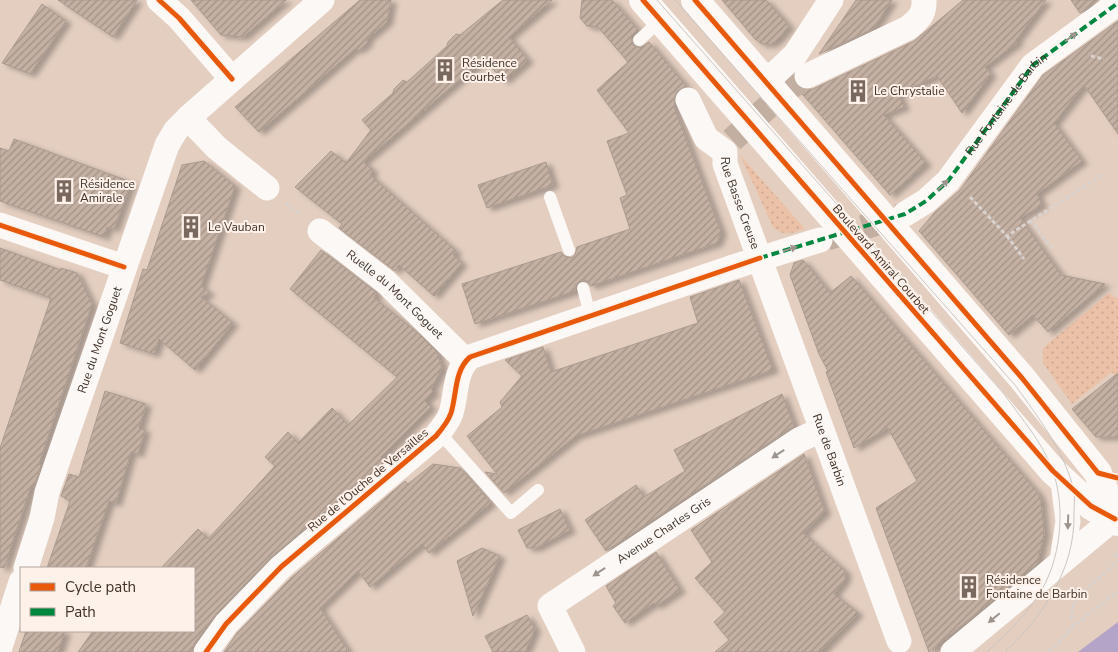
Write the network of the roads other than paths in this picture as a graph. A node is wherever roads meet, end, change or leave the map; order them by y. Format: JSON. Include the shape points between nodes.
{"nodes":[{"id":1,"x":159,"y":0,"type":"edge"},
{"id":2,"x":322,"y":0,"type":"edge"},
{"id":3,"x":696,"y":0,"type":"edge"},
{"id":4,"x":831,"y":0,"type":"edge"},
{"id":5,"x":924,"y":0,"type":"edge"},
{"id":6,"x":1118,"y":3,"type":"edge"},
{"id":7,"x":652,"y":10,"type":"edge"},
{"id":8,"x":639,"y":40,"type":"dead end"},
{"id":9,"x":806,"y":76,"type":"tunnel mouth"},
{"id":10,"x":232,"y":79,"type":"junction"},
{"id":11,"x":766,"y":82,"type":"junction"},
{"id":12,"x":688,"y":100,"type":"dead end"},
{"id":13,"x":188,"y":118,"type":"junction"},
{"id":14,"x":267,"y":188,"type":"dead end"},
{"id":15,"x":550,"y":197,"type":"dead end"},
{"id":16,"x":905,"y":214,"type":"tunnel mouth"},
{"id":17,"x":311,"y":223,"type":"road end"},
{"id":18,"x":0,"y":225,"type":"edge"},
{"id":19,"x":820,"y":240,"type":"tunnel mouth"},
{"id":20,"x":569,"y":250,"type":"dead end"},
{"id":21,"x":760,"y":258,"type":"junction"},
{"id":22,"x":124,"y":266,"type":"junction"},
{"id":23,"x":583,"y":288,"type":"dead end"},
{"id":24,"x":590,"y":316,"type":"junction"},
{"id":25,"x":466,"y":361,"type":"junction"},
{"id":26,"x":821,"y":430,"type":"junction"},
{"id":27,"x":440,"y":432,"type":"junction"},
{"id":28,"x":1063,"y":482,"type":"junction"},
{"id":29,"x":538,"y":490,"type":"dead end"},
{"id":30,"x":1117,"y":519,"type":"edge"},
{"id":31,"x":1062,"y":561,"type":"junction"},
{"id":32,"x":26,"y":567,"type":"edge"},
{"id":33,"x":20,"y":585,"type":"edge"},
{"id":34,"x":899,"y":641,"type":"dead end"},
{"id":35,"x":0,"y":647,"type":"edge"},
{"id":36,"x":206,"y":652,"type":"edge"},
{"id":37,"x":573,"y":652,"type":"edge"},
{"id":38,"x":953,"y":652,"type":"edge"}],
"edges":[{"from":1,"to":10,"type":"street","via":[[180,18]]},
{"from":2,"to":10,"type":"street","name":"Rue du Mont Goguet"},
{"from":3,"to":11,"type":"street"},
{"from":4,"to":11,"type":"street","via":[[795,55]]},
{"from":5,"to":9,"type":"street","via":[[919,20],[908,28]]},
{"from":16,"to":6,"type":"street","name":"Rue Fontaine de Barbin","one_way":true,"via":[[948,181],[1033,65]]},
{"from":7,"to":8,"type":"lane"},
{"from":7,"to":28,"type":"street","name":"Boulevard Amiral Courbet"},
{"from":10,"to":13,"type":"street","name":"Rue du Mont Goguet"},
{"from":11,"to":30,"type":"street","via":[[1022,378],[1098,473]]},
{"from":12,"to":21,"type":"street","name":"Rue Basse Creuse","via":[[706,138],[728,146],[726,164]]},
{"from":13,"to":14,"type":"street","via":[[217,148]]},
{"from":13,"to":22,"type":"street","name":"Rue du Mont Goguet","via":[[167,146]]},
{"from":15,"to":20,"type":"lane"},
{"from":17,"to":25,"type":"street","name":"Ruelle du Mont Goguet","via":[[386,282]]},
{"from":18,"to":22,"type":"street"},
{"from":21,"to":19,"type":"street","one_way":true},
{"from":21,"to":24,"type":"street"},
{"from":21,"to":26,"type":"street","name":"Rue de Barbin"},
{"from":22,"to":32,"type":"street","name":"Rue du Mont Goguet","via":[[47,492]]},
{"from":23,"to":24,"type":"lane"},
{"from":24,"to":25,"type":"street","via":[[475,354]]},
{"from":25,"to":27,"type":"street","name":"Rue de l'Ouche de Versailles","via":[[459,372],[451,412]]},
{"from":26,"to":34,"type":"street","name":"Rue de Barbin"},
{"from":26,"to":37,"type":"street","name":"Avenue Charles Gris","one_way":true,"via":[[791,445],[550,606]]},
{"from":27,"to":29,"type":"lane","via":[[511,513]]},
{"from":27,"to":36,"type":"street","name":"Rue de l'Ouche de Versailles","via":[[281,567],[226,624]]},
{"from":28,"to":30,"type":"street","name":"Boulevard Amiral Courbet","via":[[1091,506]]},
{"from":28,"to":31,"type":"street","one_way":true,"via":[[1068,521]]},
{"from":30,"to":31,"type":"street"},
{"from":31,"to":38,"type":"street","one_way":true},
{"from":33,"to":35,"type":"street"}]}
